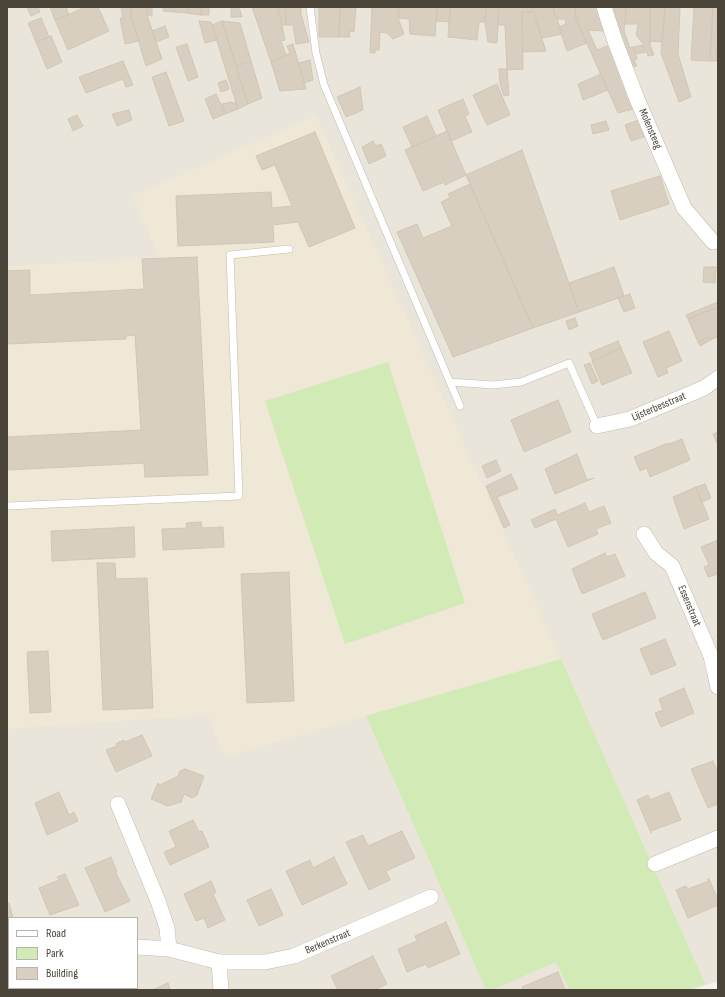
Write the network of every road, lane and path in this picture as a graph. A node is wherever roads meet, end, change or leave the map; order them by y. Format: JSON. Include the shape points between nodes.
{"nodes":[{"id":1,"x":310,"y":7,"type":"edge"},
{"id":2,"x":604,"y":7,"type":"edge"},
{"id":3,"x":713,"y":242,"type":"dead end"},
{"id":4,"x":289,"y":249,"type":"dead end"},
{"id":5,"x":718,"y":378,"type":"edge"},
{"id":6,"x":450,"y":382,"type":"junction"},
{"id":7,"x":460,"y":406,"type":"dead end"},
{"id":8,"x":597,"y":426,"type":"joint"},
{"id":9,"x":7,"y":506,"type":"edge"},
{"id":10,"x":644,"y":534,"type":"dead end"},
{"id":11,"x":718,"y":687,"type":"edge"},
{"id":12,"x":118,"y":804,"type":"dead end"},
{"id":13,"x":718,"y":838,"type":"edge"},
{"id":14,"x":655,"y":864,"type":"dead end"},
{"id":15,"x":431,"y":897,"type":"dead end"},
{"id":16,"x":138,"y":947,"type":"edge"},
{"id":17,"x":169,"y":949,"type":"junction"},
{"id":18,"x":219,"y":962,"type":"junction"},
{"id":19,"x":221,"y":990,"type":"edge"}],
"edges":[{"from":1,"to":6,"type":"lane","via":[[316,53],[324,85]]},
{"from":2,"to":3,"type":"street","name":"Molensteeg","via":[[637,99],[684,208]]},
{"from":4,"to":9,"type":"lane","via":[[230,256],[239,496]]},
{"from":5,"to":8,"type":"street","name":"Lijsterbesstraat","via":[[704,388],[630,419]]},
{"from":6,"to":7,"type":"lane"},
{"from":6,"to":8,"type":"lane","via":[[493,385],[521,382],[569,363]]},
{"from":10,"to":11,"type":"street","name":"Essenstraat","via":[[656,553],[672,566],[711,656]]},
{"from":12,"to":17,"type":"street","via":[[158,902],[167,928]]},
{"from":13,"to":14,"type":"street"},
{"from":15,"to":18,"type":"street","name":"Berkenstraat","via":[[294,956],[264,962]]},
{"from":16,"to":17,"type":"street","name":"Berkenstraat"},
{"from":17,"to":18,"type":"street","name":"Berkenstraat"},
{"from":18,"to":19,"type":"street"}]}
